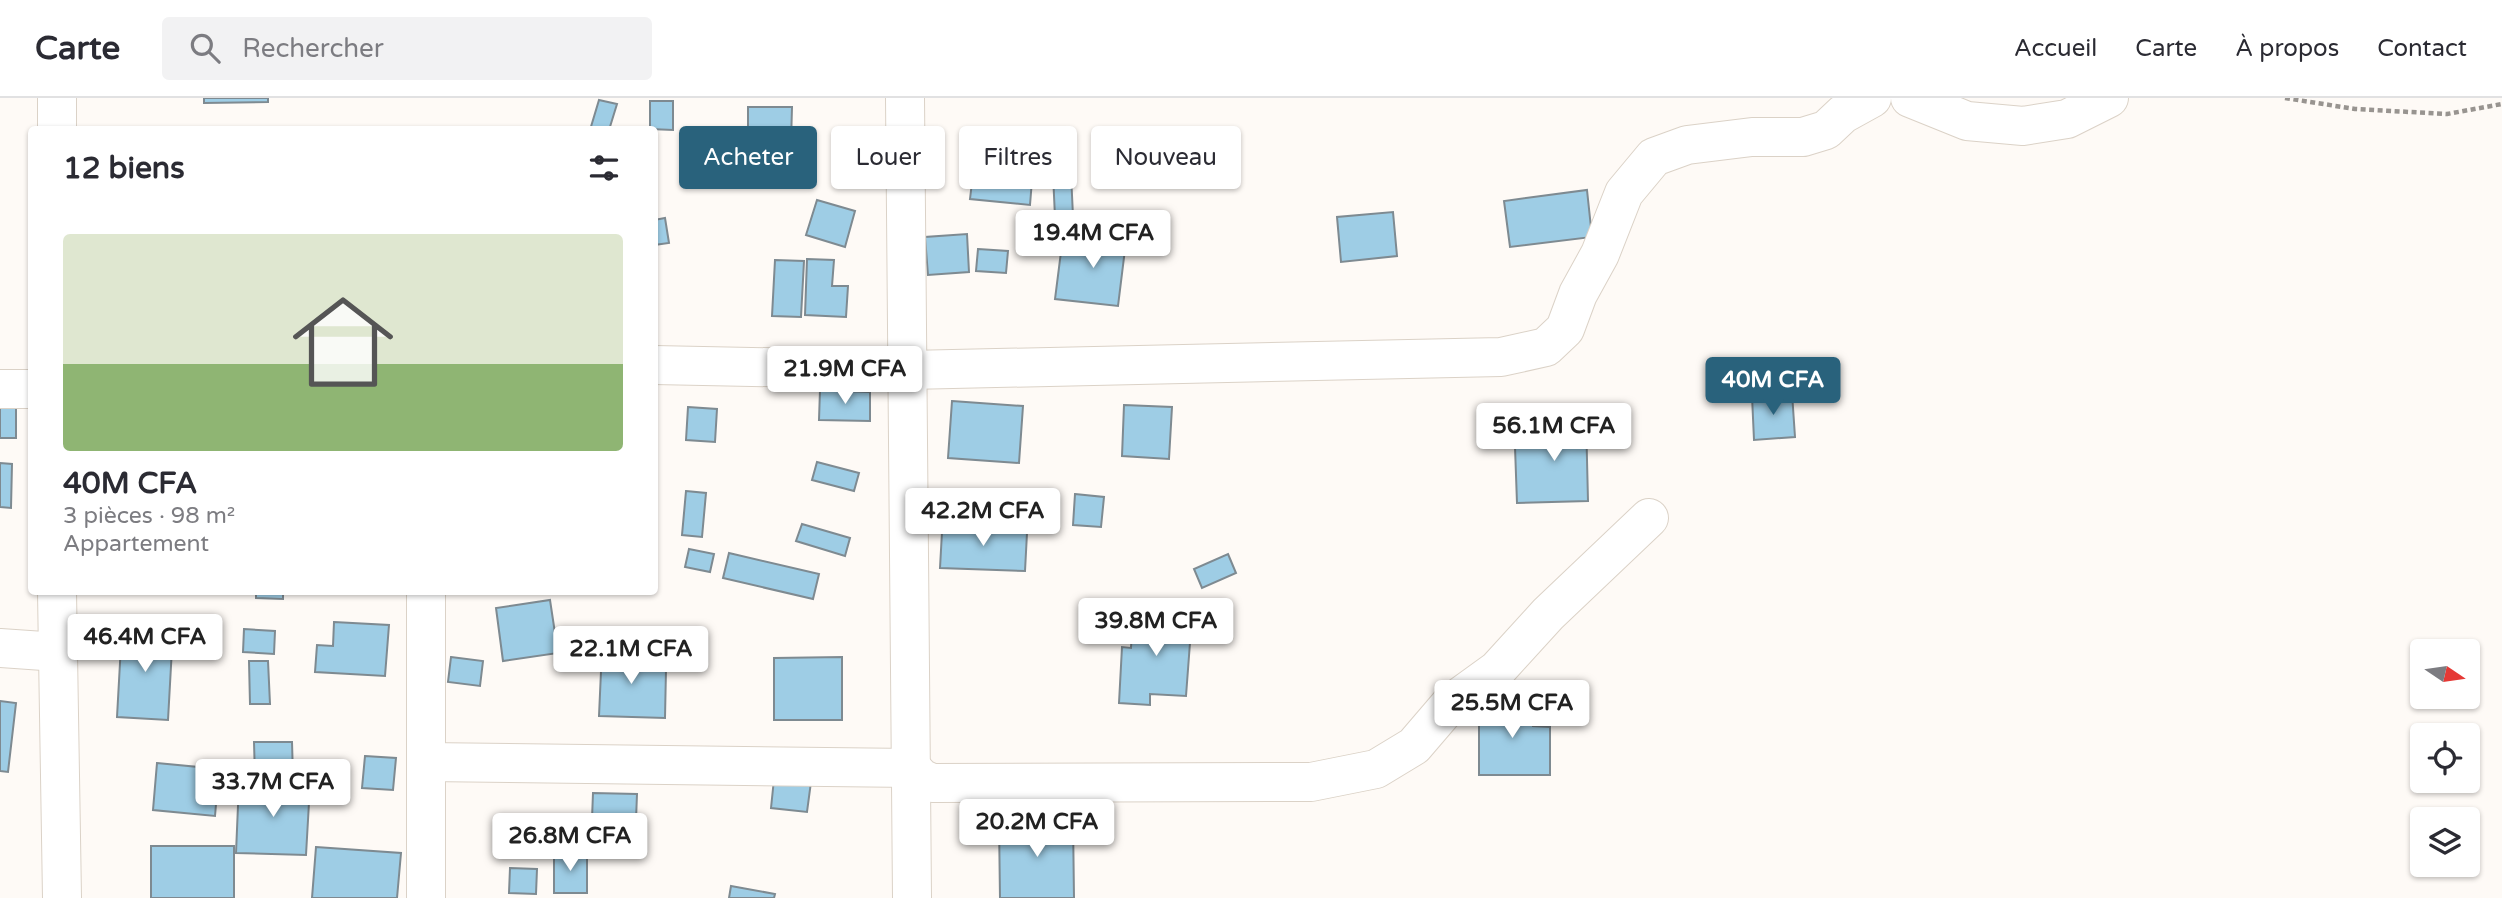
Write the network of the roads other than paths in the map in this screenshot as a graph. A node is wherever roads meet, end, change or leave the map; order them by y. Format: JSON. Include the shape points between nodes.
{"nodes":[{"id":1,"x":57,"y":98,"type":"edge"},
{"id":2,"x":905,"y":98,"type":"edge"},
{"id":3,"x":1872,"y":98,"type":"edge"},
{"id":4,"x":1910,"y":98,"type":"edge"},
{"id":5,"x":2109,"y":98,"type":"edge"},
{"id":6,"x":57,"y":126,"type":"edge"},
{"id":7,"x":658,"y":365,"type":"edge"},
{"id":8,"x":909,"y":370,"type":"junction"},
{"id":9,"x":0,"y":389,"type":"edge"},
{"id":10,"x":28,"y":389,"type":"edge"},
{"id":11,"x":1648,"y":518,"type":"dead end"},
{"id":12,"x":57,"y":595,"type":"edge"},
{"id":13,"x":426,"y":595,"type":"edge"},
{"id":14,"x":0,"y":648,"type":"edge"},
{"id":15,"x":58,"y":652,"type":"junction"},
{"id":16,"x":427,"y":762,"type":"junction"},
{"id":17,"x":912,"y":768,"type":"junction"},
{"id":18,"x":62,"y":898,"type":"edge"},
{"id":19,"x":426,"y":898,"type":"edge"},
{"id":20,"x":912,"y":898,"type":"edge"}],
"edges":[{"from":1,"to":6,"type":"street"},
{"from":2,"to":8,"type":"street"},
{"from":3,"to":8,"type":"street","via":[[1826,130],[1803,137],[1752,137],[1687,145],[1654,157],[1624,193],[1565,329],[1546,346],[1501,357]]},
{"from":4,"to":5,"type":"street","via":[[1967,121],[2023,126],[2067,119]]},
{"from":7,"to":8,"type":"street"},
{"from":8,"to":17,"type":"street"},
{"from":9,"to":10,"type":"street"},
{"from":11,"to":17,"type":"street","via":[[1497,670],[1450,704],[1413,746],[1376,769],[1311,782],[932,783]]},
{"from":12,"to":15,"type":"street"},
{"from":13,"to":16,"type":"street"},
{"from":14,"to":15,"type":"street"},
{"from":15,"to":18,"type":"street"},
{"from":16,"to":17,"type":"street"},
{"from":16,"to":19,"type":"street"},
{"from":17,"to":20,"type":"street"}]}
